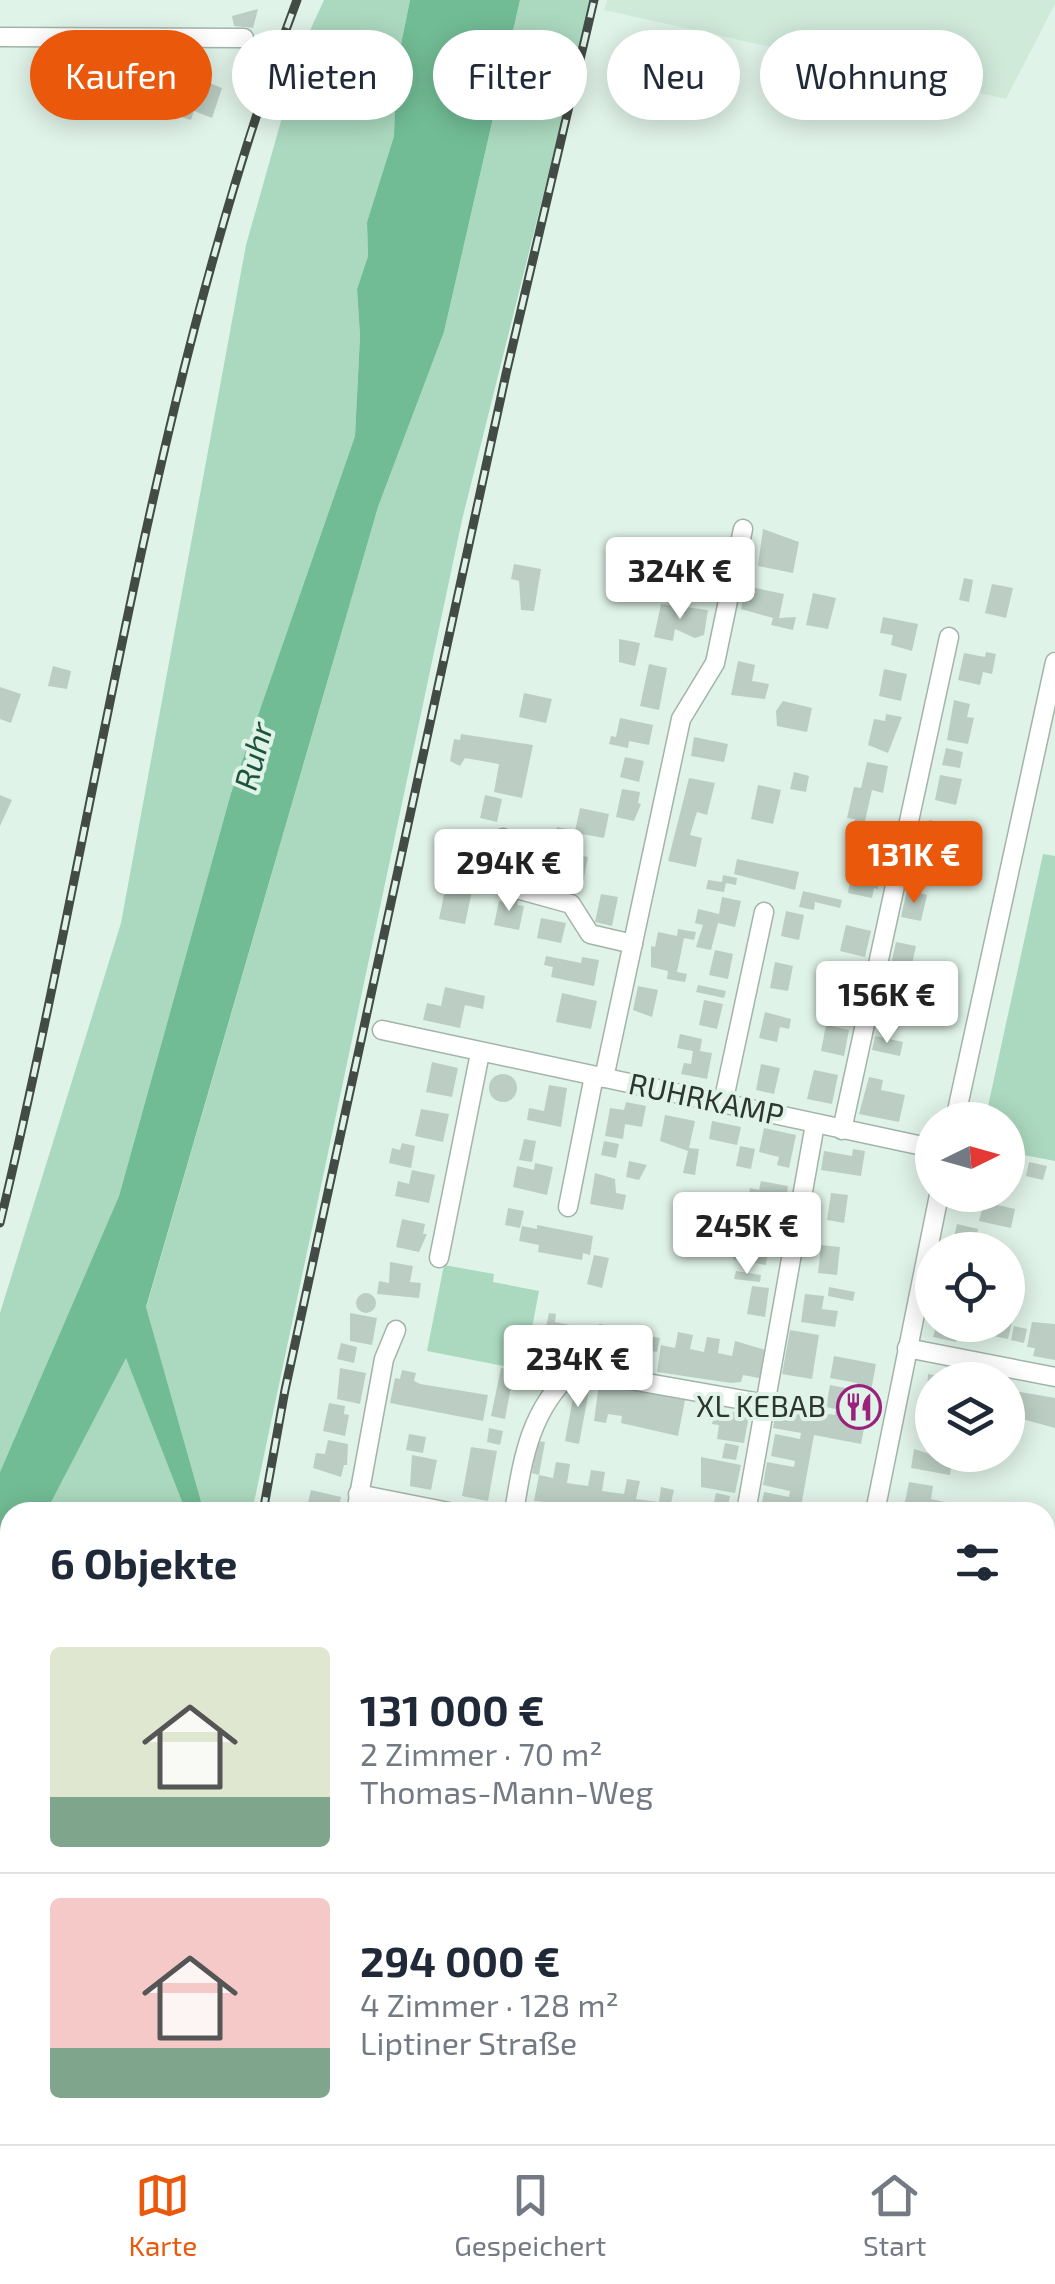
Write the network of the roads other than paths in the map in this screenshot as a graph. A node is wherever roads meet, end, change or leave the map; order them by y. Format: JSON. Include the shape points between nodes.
{"nodes":[{"id":1,"x":0,"y":38,"type":"edge"},
{"id":2,"x":232,"y":38,"type":"edge"},
{"id":3,"x":742,"y":528,"type":"dead end"},
{"id":4,"x":950,"y":637,"type":"dead end"},
{"id":5,"x":1055,"y":662,"type":"edge"},
{"id":6,"x":502,"y":838,"type":"dead end"},
{"id":7,"x":764,"y":912,"type":"dead end"},
{"id":8,"x":633,"y":944,"type":"junction"},
{"id":9,"x":382,"y":1030,"type":"dead end"},
{"id":10,"x":480,"y":1053,"type":"junction"},
{"id":11,"x":599,"y":1077,"type":"junction"},
{"id":12,"x":723,"y":1102,"type":"junction"},
{"id":13,"x":959,"y":1102,"type":"edge"},
{"id":14,"x":814,"y":1124,"type":"junction"},
{"id":15,"x":842,"y":1130,"type":"junction"},
{"id":16,"x":915,"y":1145,"type":"edge"},
{"id":17,"x":568,"y":1207,"type":"dead end"},
{"id":18,"x":935,"y":1212,"type":"edge"},
{"id":19,"x":439,"y":1258,"type":"dead end"},
{"id":20,"x":396,"y":1330,"type":"dead end"},
{"id":21,"x":907,"y":1348,"type":"junction"},
{"id":22,"x":1055,"y":1377,"type":"edge"},
{"id":23,"x":766,"y":1404,"type":"junction"},
{"id":24,"x":357,"y":1502,"type":"edge"},
{"id":25,"x":516,"y":1502,"type":"edge"},
{"id":26,"x":748,"y":1502,"type":"edge"},
{"id":27,"x":876,"y":1502,"type":"edge"}],
"edges":[{"from":1,"to":2,"type":"street"},
{"from":3,"to":8,"type":"street","via":[[714,663],[681,719]]},
{"from":4,"to":15,"type":"street"},
{"from":5,"to":13,"type":"street"},
{"from":6,"to":8,"type":"street","via":[[502,885],[566,902],[590,934]]},
{"from":7,"to":12,"type":"street"},
{"from":8,"to":11,"type":"street"},
{"from":9,"to":10,"type":"street","name":"RUHRKAMP"},
{"from":10,"to":11,"type":"street","name":"RUHRKAMP"},
{"from":10,"to":19,"type":"street"},
{"from":11,"to":12,"type":"street","name":"RUHRKAMP"},
{"from":11,"to":17,"type":"street"},
{"from":12,"to":14,"type":"street","name":"RUHRKAMP"},
{"from":14,"to":15,"type":"street","name":"RUHRKAMP"},
{"from":14,"to":23,"type":"street"},
{"from":15,"to":16,"type":"street","name":"RUHRKAMP"},
{"from":18,"to":21,"type":"street"},
{"from":20,"to":24,"type":"street","via":[[384,1360]]},
{"from":21,"to":22,"type":"street"},
{"from":21,"to":27,"type":"street"},
{"from":23,"to":25,"type":"street","via":[[571,1372],[527,1436]]},
{"from":23,"to":26,"type":"street"}]}
